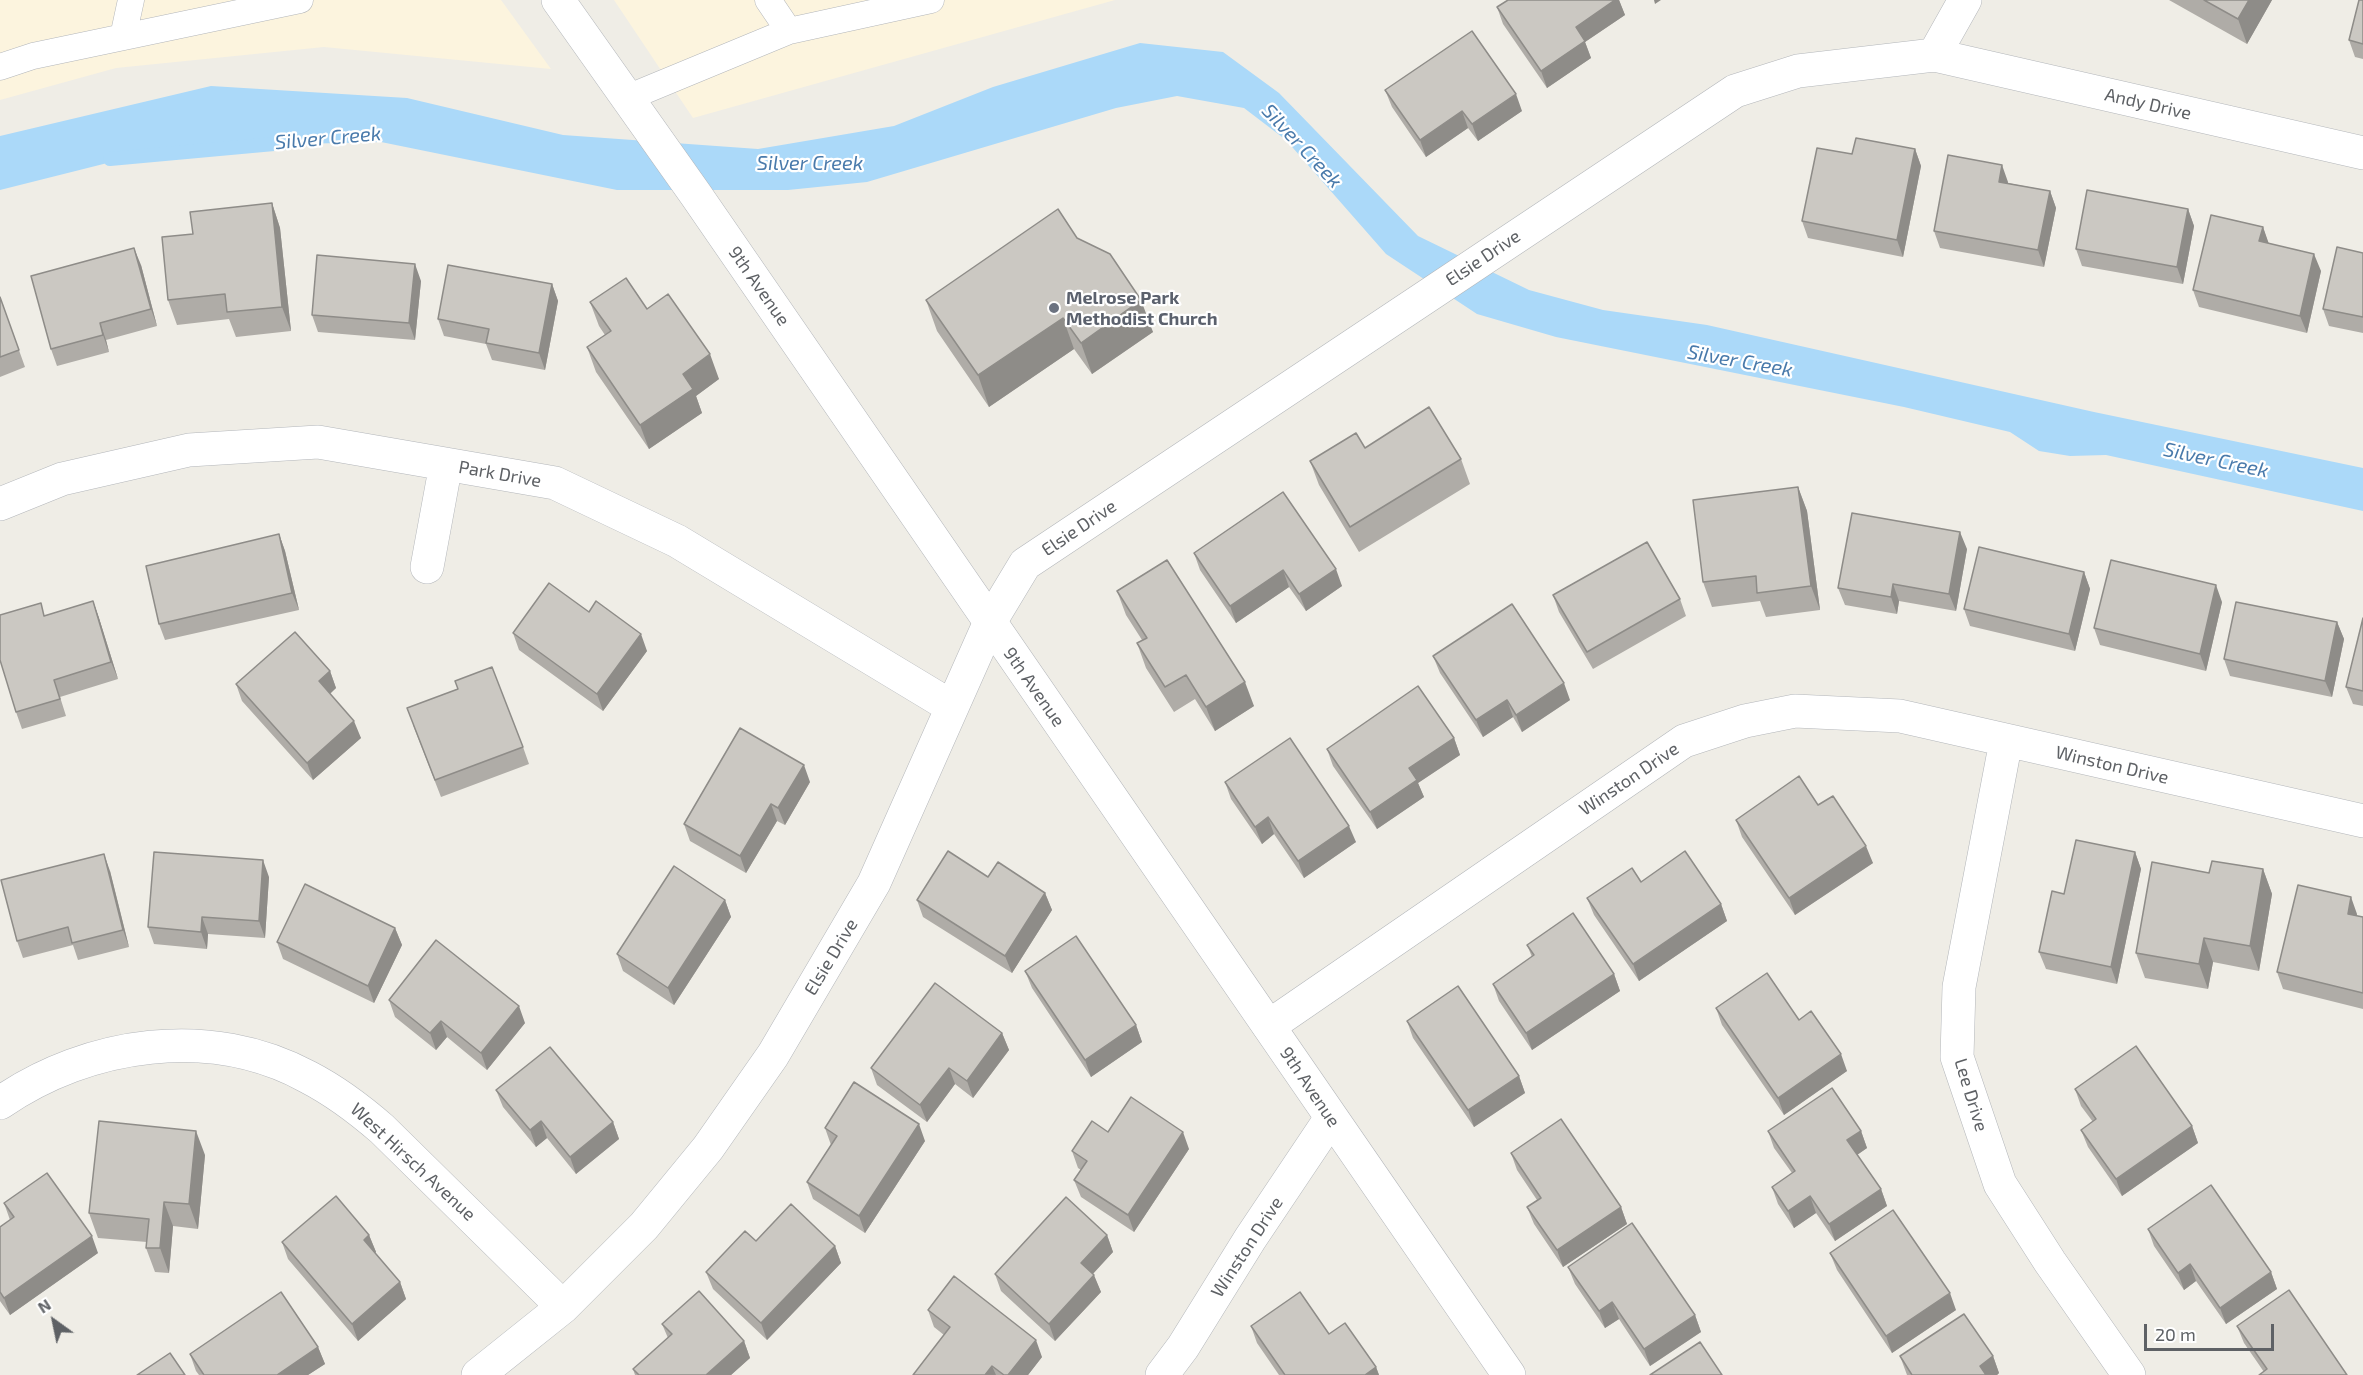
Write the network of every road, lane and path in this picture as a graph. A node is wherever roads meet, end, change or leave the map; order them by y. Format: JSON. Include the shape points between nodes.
{"nodes":[{"id":1,"x":131,"y":0,"type":"edge"},
{"id":2,"x":300,"y":0,"type":"edge"},
{"id":3,"x":558,"y":0,"type":"edge"},
{"id":4,"x":768,"y":0,"type":"edge"},
{"id":5,"x":931,"y":0,"type":"edge"},
{"id":6,"x":1965,"y":0,"type":"edge"},
{"id":7,"x":789,"y":31,"type":"junction"},
{"id":8,"x":123,"y":37,"type":"junction"},
{"id":9,"x":1934,"y":55,"type":"junction"},
{"id":10,"x":0,"y":68,"type":"edge"},
{"id":11,"x":627,"y":98,"type":"junction"},
{"id":12,"x":2363,"y":153,"type":"edge"},
{"id":13,"x":446,"y":464,"type":"junction"},
{"id":14,"x":0,"y":504,"type":"edge"},
{"id":15,"x":427,"y":567,"type":"dead end"},
{"id":16,"x":990,"y":622,"type":"junction"},
{"id":17,"x":952,"y":707,"type":"junction"},
{"id":18,"x":2006,"y":741,"type":"junction"},
{"id":19,"x":2363,"y":820,"type":"edge"},
{"id":20,"x":1269,"y":1026,"type":"junction"},
{"id":21,"x":0,"y":1103,"type":"edge"},
{"id":22,"x":1331,"y":1118,"type":"junction"},
{"id":23,"x":563,"y":1307,"type":"junction"},
{"id":24,"x":478,"y":1375,"type":"edge"},
{"id":25,"x":1162,"y":1375,"type":"edge"},
{"id":26,"x":1509,"y":1375,"type":"edge"},
{"id":27,"x":2129,"y":1375,"type":"edge"}],
"edges":[{"from":1,"to":8,"type":"lane"},
{"from":2,"to":8,"type":"lane"},
{"from":3,"to":11,"type":"street","name":"9th Avenue"},
{"from":4,"to":7,"type":"lane"},
{"from":5,"to":7,"type":"lane"},
{"from":6,"to":9,"type":"street"},
{"from":7,"to":11,"type":"lane"},
{"from":8,"to":10,"type":"lane","via":[[33,56]]},
{"from":9,"to":12,"type":"street","name":"Andy Drive"},
{"from":9,"to":16,"type":"street","name":"Elsie Drive","via":[[1798,71],[1735,91],[1025,564]]},
{"from":11,"to":16,"type":"street","name":"9th Avenue"},
{"from":13,"to":14,"type":"street","name":"Park Drive","via":[[318,442],[189,450],[62,479]]},
{"from":13,"to":15,"type":"street"},
{"from":13,"to":17,"type":"street","name":"Park Drive","via":[[555,483],[677,541]]},
{"from":16,"to":17,"type":"street","name":"Elsie Drive"},
{"from":16,"to":20,"type":"street","name":"9th Avenue"},
{"from":17,"to":23,"type":"street","name":"Elsie Drive","via":[[874,883],[773,1055],[708,1148],[644,1226]]},
{"from":18,"to":19,"type":"street","name":"Winston Drive"},
{"from":18,"to":20,"type":"street","name":"Winston Drive","via":[[1900,716],[1795,711],[1745,720],[1684,741]]},
{"from":18,"to":27,"type":"street","name":"Lee Drive","via":[[1959,987],[1957,1057],[2000,1184]]},
{"from":20,"to":22,"type":"street","name":"9th Avenue"},
{"from":21,"to":23,"type":"street","name":"West Hirsch Avenue","via":[[60,1068],[127,1050],[194,1046],[236,1050],[272,1062],[306,1076],[374,1121]]},
{"from":22,"to":25,"type":"street","name":"Winston Drive"},
{"from":22,"to":26,"type":"street","name":"9th Avenue"},
{"from":23,"to":24,"type":"street","name":"Elsie Drive"}]}
